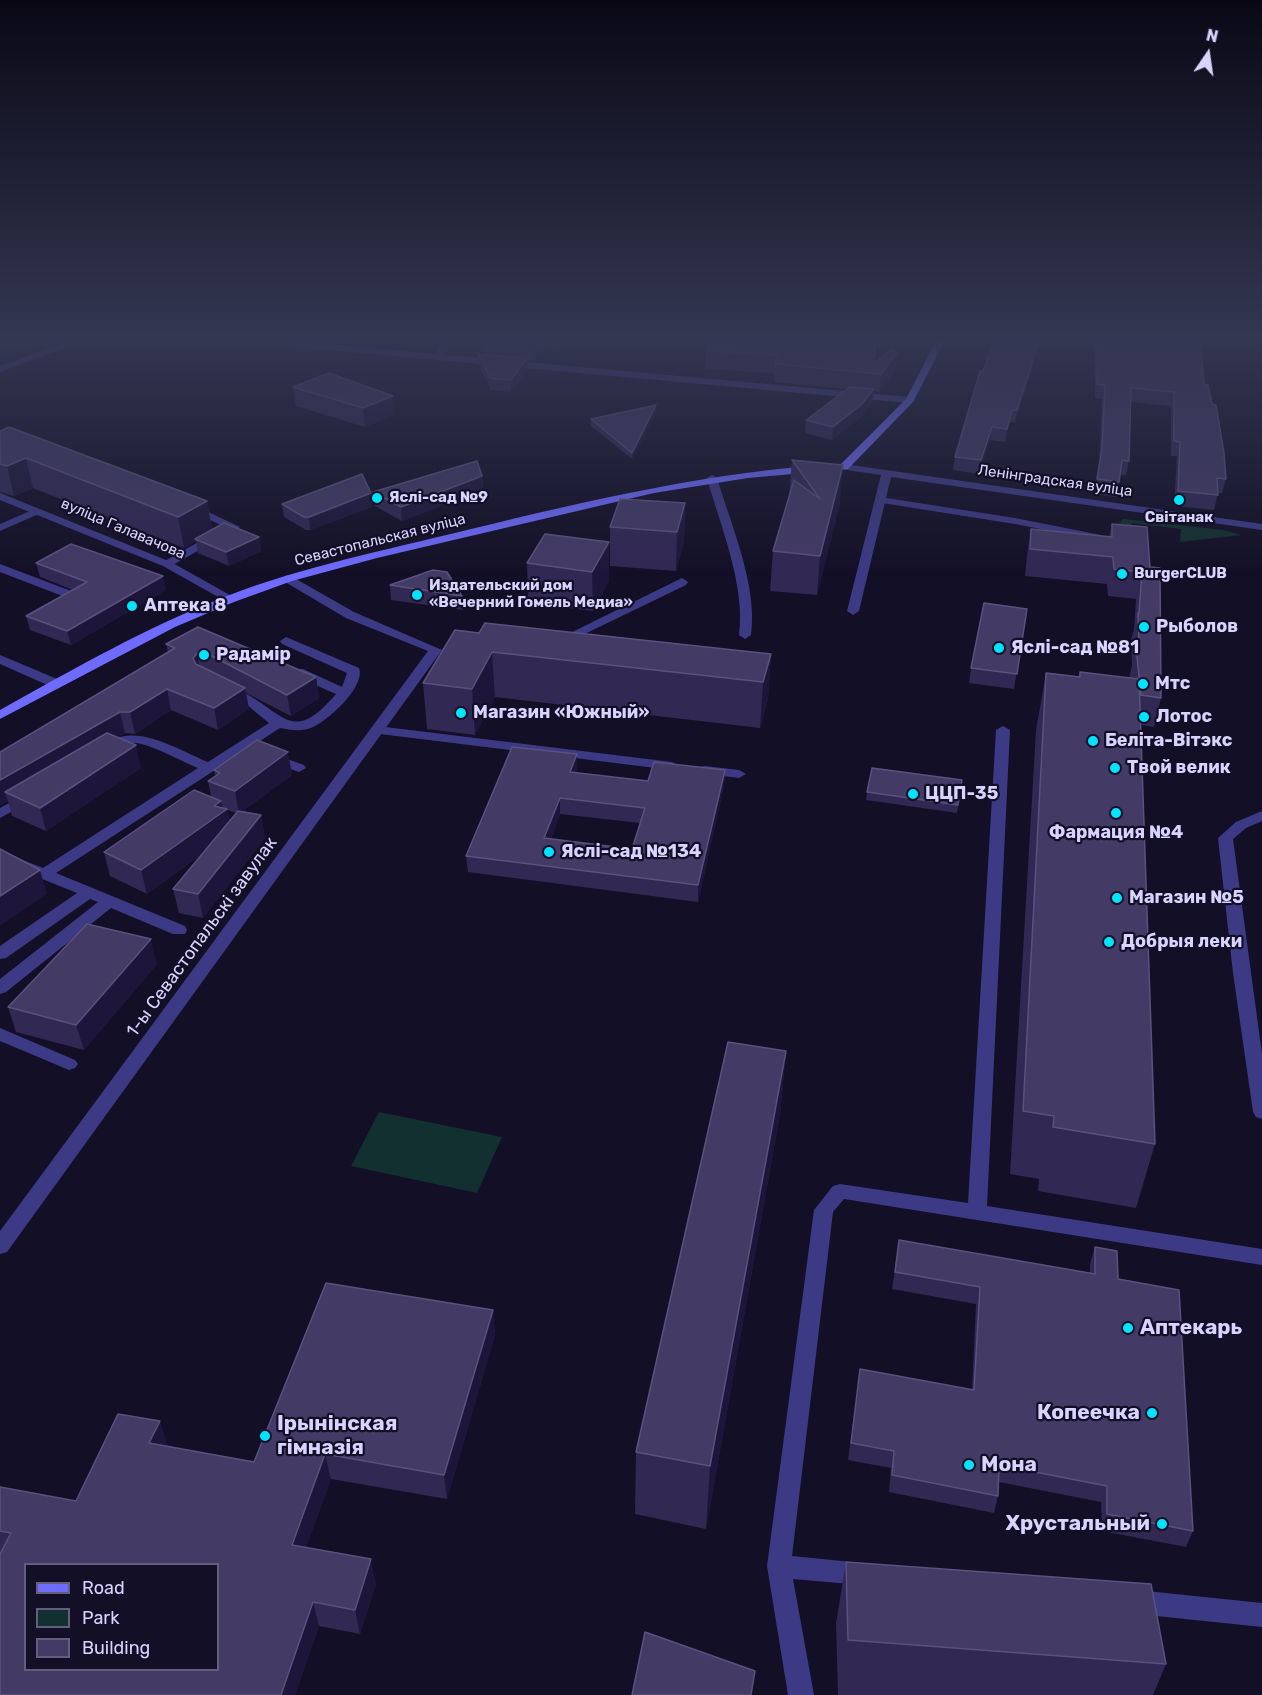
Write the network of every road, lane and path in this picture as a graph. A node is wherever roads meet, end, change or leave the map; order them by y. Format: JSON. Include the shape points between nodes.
{"nodes":[{"id":1,"x":894,"y":416,"type":"edge"},
{"id":2,"x":844,"y":467,"type":"junction"},
{"id":3,"x":887,"y":472,"type":"junction"},
{"id":4,"x":712,"y":478,"type":"junction"},
{"id":5,"x":0,"y":496,"type":"edge"},
{"id":6,"x":880,"y":500,"type":"junction"},
{"id":7,"x":184,"y":505,"type":"edge"},
{"id":8,"x":37,"y":511,"type":"junction"},
{"id":9,"x":2,"y":527,"type":"edge"},
{"id":10,"x":1262,"y":527,"type":"edge"},
{"id":11,"x":1114,"y":541,"type":"edge"},
{"id":12,"x":168,"y":564,"type":"junction"},
{"id":13,"x":0,"y":568,"type":"edge"},
{"id":14,"x":289,"y":579,"type":"junction"},
{"id":15,"x":682,"y":582,"type":"dead end"},
{"id":16,"x":231,"y":599,"type":"junction"},
{"id":17,"x":54,"y":608,"type":"edge"},
{"id":18,"x":853,"y":611,"type":"dead end"},
{"id":19,"x":745,"y":635,"type":"dead end"},
{"id":20,"x":286,"y":641,"type":"dead end"},
{"id":21,"x":550,"y":649,"type":"edge"},
{"id":22,"x":0,"y":659,"type":"edge"},
{"id":23,"x":285,"y":665,"type":"edge"},
{"id":24,"x":57,"y":684,"type":"junction"},
{"id":25,"x":215,"y":684,"type":"edge"},
{"id":26,"x":345,"y":693,"type":"junction"},
{"id":27,"x":0,"y":715,"type":"edge"},
{"id":28,"x":279,"y":723,"type":"junction"},
{"id":29,"x":377,"y":730,"type":"junction"},
{"id":30,"x":1003,"y":730,"type":"dead end"},
{"id":31,"x":242,"y":746,"type":"junction"},
{"id":32,"x":99,"y":754,"type":"edge"},
{"id":33,"x":208,"y":768,"type":"junction"},
{"id":34,"x":298,"y":768,"type":"dead end"},
{"id":35,"x":739,"y":774,"type":"dead end"},
{"id":36,"x":40,"y":790,"type":"edge"},
{"id":37,"x":168,"y":794,"type":"junction"},
{"id":38,"x":188,"y":801,"type":"edge"},
{"id":39,"x":0,"y":814,"type":"edge"},
{"id":40,"x":1262,"y":815,"type":"edge"},
{"id":41,"x":0,"y":856,"type":"edge"},
{"id":42,"x":44,"y":874,"type":"junction"},
{"id":43,"x":87,"y":892,"type":"junction"},
{"id":44,"x":110,"y":901,"type":"junction"},
{"id":45,"x":178,"y":930,"type":"dead end"},
{"id":46,"x":0,"y":954,"type":"edge"},
{"id":47,"x":0,"y":988,"type":"edge"},
{"id":48,"x":0,"y":1034,"type":"edge"},
{"id":49,"x":69,"y":1064,"type":"dead end"},
{"id":50,"x":1262,"y":1112,"type":"edge"},
{"id":51,"x":977,"y":1212,"type":"junction"},
{"id":52,"x":0,"y":1246,"type":"edge"},
{"id":53,"x":1262,"y":1257,"type":"edge"},
{"id":54,"x":779,"y":1566,"type":"junction"},
{"id":55,"x":885,"y":1577,"type":"edge"},
{"id":56,"x":1120,"y":1600,"type":"edge"},
{"id":57,"x":1262,"y":1615,"type":"edge"},
{"id":58,"x":801,"y":1695,"type":"edge"}],
"edges":[{"from":1,"to":2,"type":"street"},
{"from":2,"to":3,"type":"street","name":"Ленінградская вуліца"},
{"from":2,"to":4,"type":"street","name":"Севастопальская вуліца","via":[[789,468]]},
{"from":3,"to":6,"type":"street"},
{"from":3,"to":10,"type":"street","name":"Ленінградская вуліца"},
{"from":4,"to":14,"type":"street","name":"Севастопальская вуліца","via":[[642,491]]},
{"from":4,"to":19,"type":"street","via":[[743,593],[748,618]]},
{"from":5,"to":8,"type":"street","name":"вуліца Галавачова"},
{"from":6,"to":11,"type":"street"},
{"from":6,"to":18,"type":"street"},
{"from":7,"to":12,"type":"street","via":[[234,527]]},
{"from":8,"to":9,"type":"street"},
{"from":8,"to":12,"type":"street","name":"вуліца Галавачова"},
{"from":12,"to":16,"type":"street","name":"вуліца Галавачова"},
{"from":13,"to":17,"type":"street","via":[[75,597]]},
{"from":14,"to":16,"type":"street","name":"Севастопальская вуліца"},
{"from":14,"to":29,"type":"street","name":"1-ы Севастопальскі завулак","via":[[350,615],[441,651]]},
{"from":15,"to":21,"type":"street"},
{"from":16,"to":24,"type":"street","name":"Севастопальская вуліца"},
{"from":20,"to":26,"type":"street","via":[[354,671]]},
{"from":22,"to":24,"type":"street"},
{"from":23,"to":26,"type":"street"},
{"from":24,"to":27,"type":"street","name":"Севастопальская вуліца"},
{"from":25,"to":28,"type":"street","via":[[252,702]]},
{"from":26,"to":28,"type":"street","via":[[309,724],[295,727]]},
{"from":28,"to":31,"type":"street"},
{"from":29,"to":35,"type":"street"},
{"from":29,"to":52,"type":"street","name":"1-ы Севастопальскі завулак"},
{"from":30,"to":51,"type":"street"},
{"from":31,"to":33,"type":"street"},
{"from":31,"to":34,"type":"street"},
{"from":32,"to":33,"type":"street","via":[[119,742],[142,740]]},
{"from":33,"to":37,"type":"street"},
{"from":36,"to":39,"type":"street"},
{"from":37,"to":38,"type":"street"},
{"from":37,"to":42,"type":"street"},
{"from":40,"to":50,"type":"street","via":[[1225,838]]},
{"from":41,"to":42,"type":"street"},
{"from":42,"to":43,"type":"street"},
{"from":43,"to":44,"type":"street"},
{"from":43,"to":46,"type":"street"},
{"from":44,"to":45,"type":"street"},
{"from":44,"to":47,"type":"street"},
{"from":48,"to":49,"type":"street"},
{"from":51,"to":53,"type":"street"},
{"from":51,"to":54,"type":"street","via":[[840,1191],[824,1210]]},
{"from":54,"to":55,"type":"street"},
{"from":54,"to":58,"type":"street"},
{"from":56,"to":57,"type":"street"}]}
